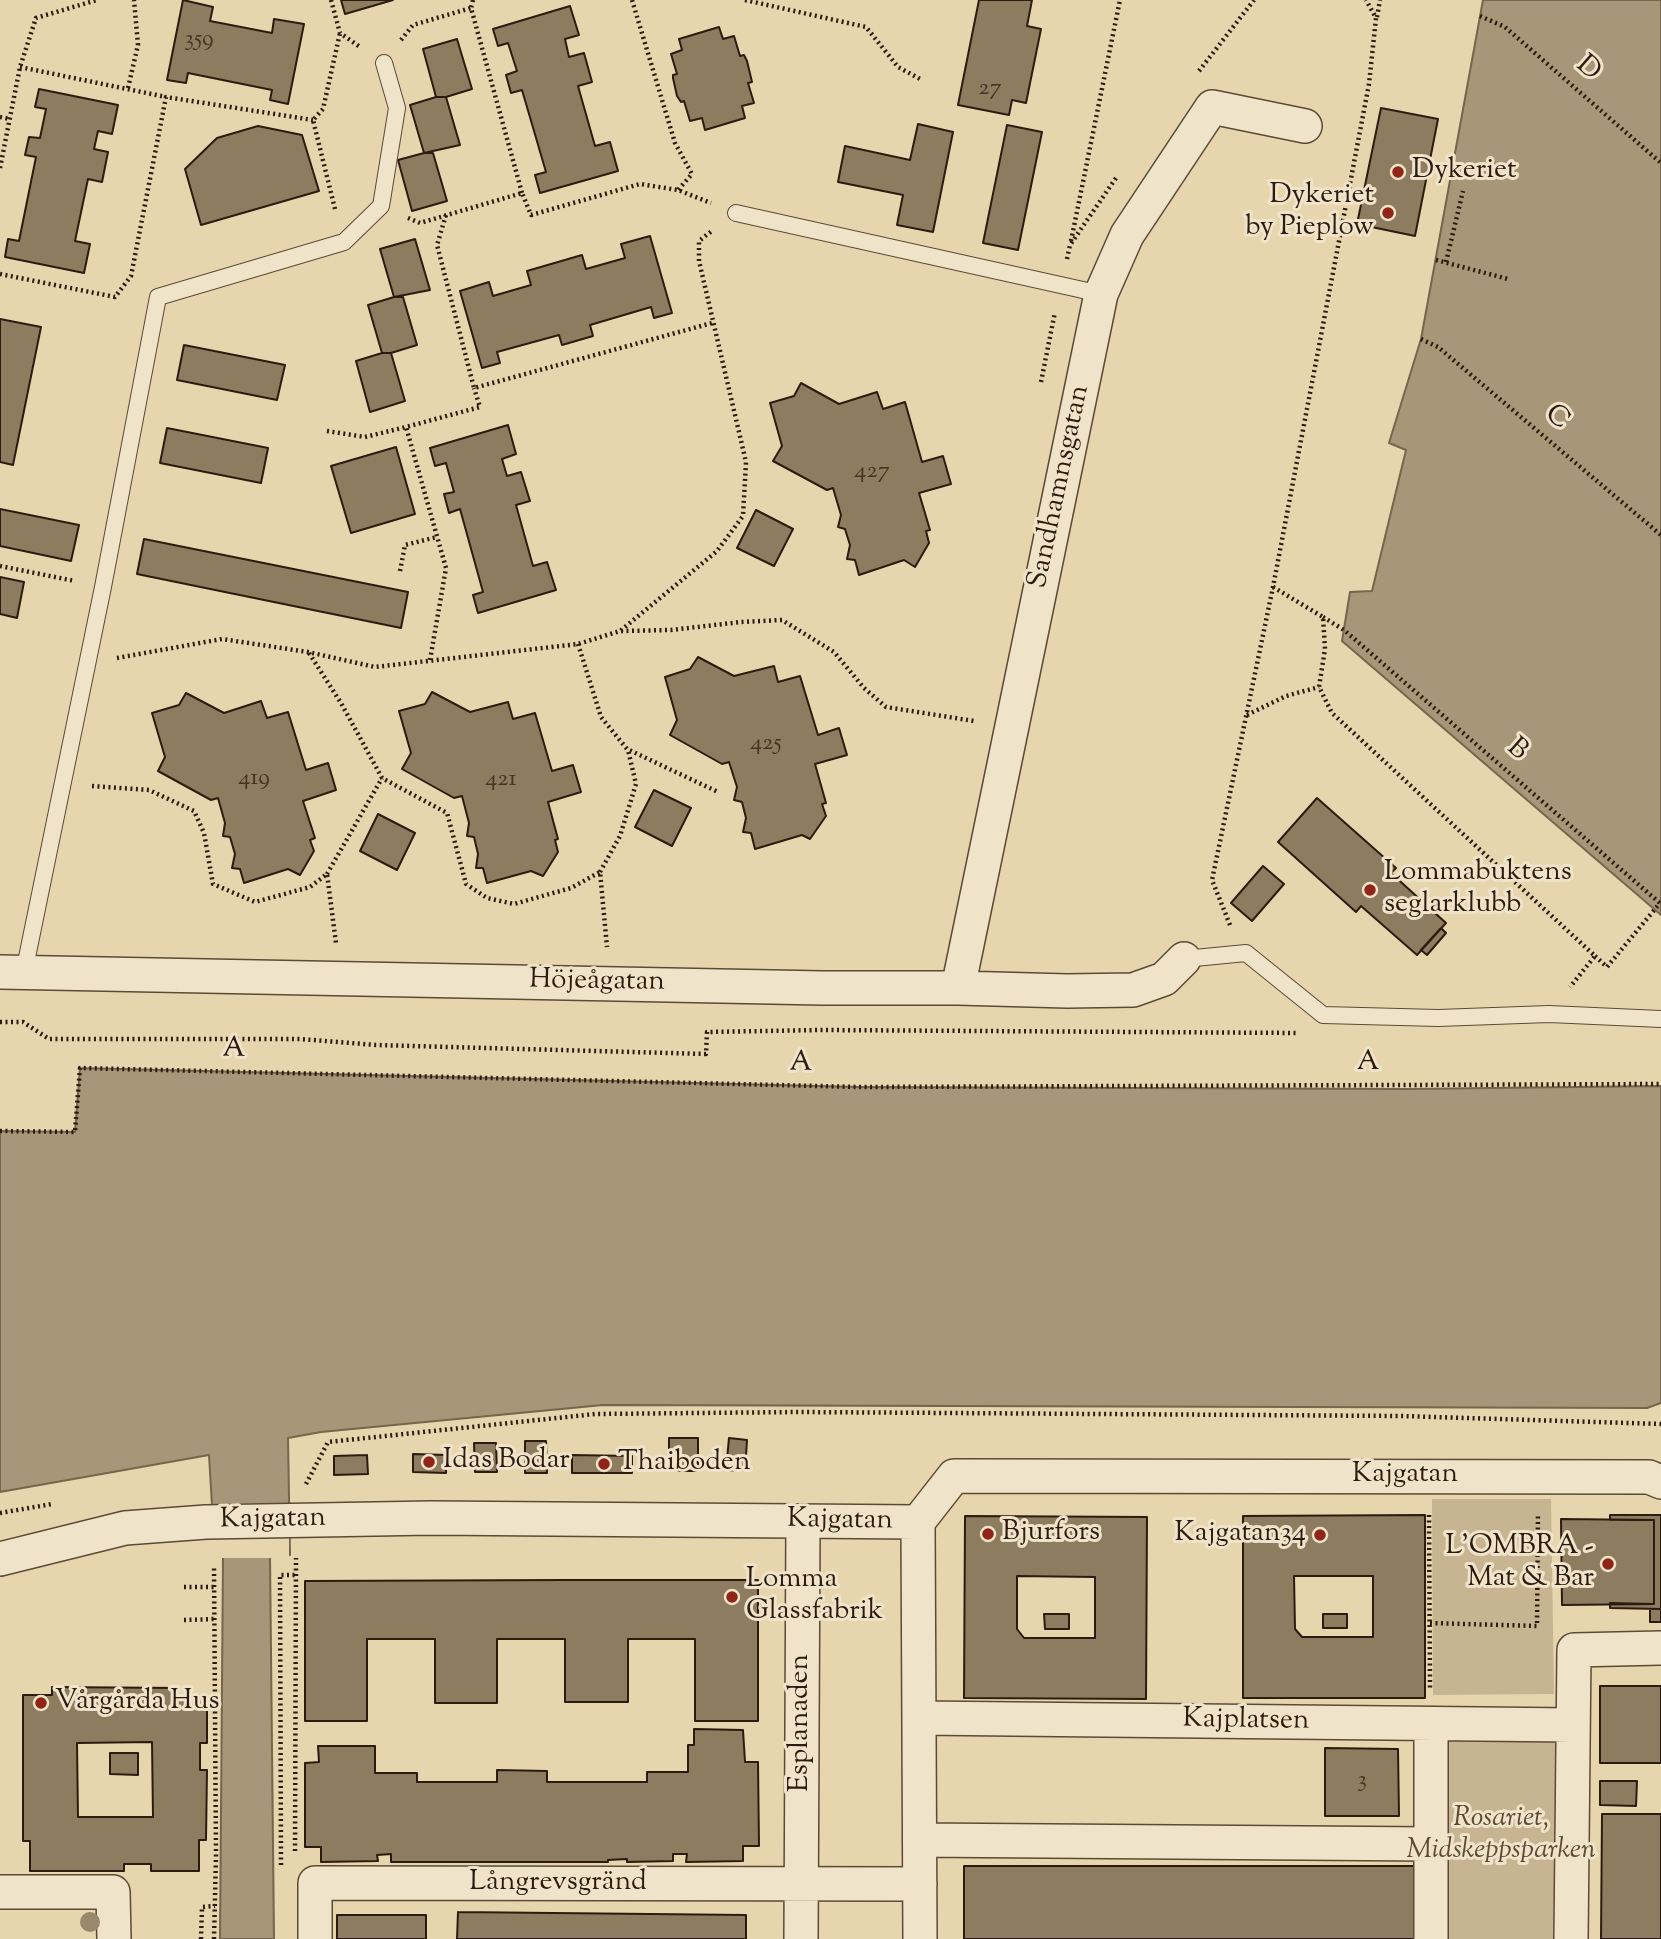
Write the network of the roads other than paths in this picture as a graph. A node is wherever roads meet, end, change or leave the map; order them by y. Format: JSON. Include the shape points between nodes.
{"nodes":[{"id":1,"x":384,"y":63,"type":"road end"},
{"id":2,"x":1305,"y":126,"type":"dead end"},
{"id":3,"x":736,"y":213,"type":"road end"},
{"id":4,"x":1101,"y":294,"type":"junction"},
{"id":5,"x":1184,"y":959,"type":"joint"},
{"id":6,"x":12,"y":972,"type":"edge"},
{"id":7,"x":958,"y":988,"type":"junction"},
{"id":8,"x":1661,"y":1019,"type":"edge"},
{"id":9,"x":1661,"y":1482,"type":"edge"},
{"id":10,"x":803,"y":1521,"type":"junction"},
{"id":11,"x":918,"y":1522,"type":"junction"},
{"id":12,"x":0,"y":1559,"type":"edge"},
{"id":13,"x":1661,"y":1648,"type":"edge"},
{"id":14,"x":920,"y":1718,"type":"junction"},
{"id":15,"x":1431,"y":1724,"type":"junction"},
{"id":16,"x":1573,"y":1725,"type":"junction"},
{"id":17,"x":920,"y":1840,"type":"junction"},
{"id":18,"x":1430,"y":1844,"type":"junction"},
{"id":19,"x":801,"y":1884,"type":"junction"},
{"id":20,"x":920,"y":1884,"type":"junction"},
{"id":21,"x":0,"y":1892,"type":"edge"},
{"id":22,"x":114,"y":1939,"type":"edge"},
{"id":23,"x":315,"y":1939,"type":"edge"},
{"id":24,"x":801,"y":1939,"type":"edge"},
{"id":25,"x":920,"y":1939,"type":"edge"},
{"id":26,"x":1431,"y":1939,"type":"edge"},
{"id":27,"x":1571,"y":1939,"type":"edge"}],
"edges":[{"from":1,"to":6,"type":"lane","via":[[397,108],[382,206],[344,242],[158,297],[63,783]]},
{"from":2,"to":4,"type":"street","name":"Sandhamnsgatan","via":[[1212,107],[1127,234]]},
{"from":3,"to":4,"type":"lane"},
{"from":4,"to":7,"type":"street","name":"Sandhamnsgatan"},
{"from":5,"to":7,"type":"street","name":"Höjeågatan","via":[[1164,979],[1133,989]]},
{"from":5,"to":8,"type":"lane","via":[[1246,953],[1324,1015],[1438,1018],[1549,1014]]},
{"from":6,"to":7,"type":"street","name":"Höjeågatan"},
{"from":9,"to":11,"type":"street","name":"Kajgatan","via":[[1649,1477],[954,1476]]},
{"from":10,"to":11,"type":"street","name":"Kajgatan"},
{"from":10,"to":12,"type":"street","name":"Kajgatan","via":[[431,1518],[293,1533],[206,1522],[125,1528]]},
{"from":10,"to":19,"type":"street","name":"Esplanaden"},
{"from":11,"to":14,"type":"street"},
{"from":13,"to":16,"type":"street","via":[[1574,1650]]},
{"from":14,"to":15,"type":"street","name":"Kajplatsen"},
{"from":14,"to":17,"type":"street"},
{"from":15,"to":16,"type":"street","name":"Kajplatsen"},
{"from":15,"to":18,"type":"street"},
{"from":16,"to":27,"type":"street"},
{"from":17,"to":18,"type":"street"},
{"from":17,"to":20,"type":"street"},
{"from":18,"to":26,"type":"street"},
{"from":19,"to":20,"type":"street"},
{"from":19,"to":23,"type":"street","name":"Långrevsgränd","via":[[305,1872]]},
{"from":19,"to":24,"type":"street","name":"Esplanaden"},
{"from":20,"to":25,"type":"street"},
{"from":21,"to":22,"type":"street","via":[[113,1892]]}]}
